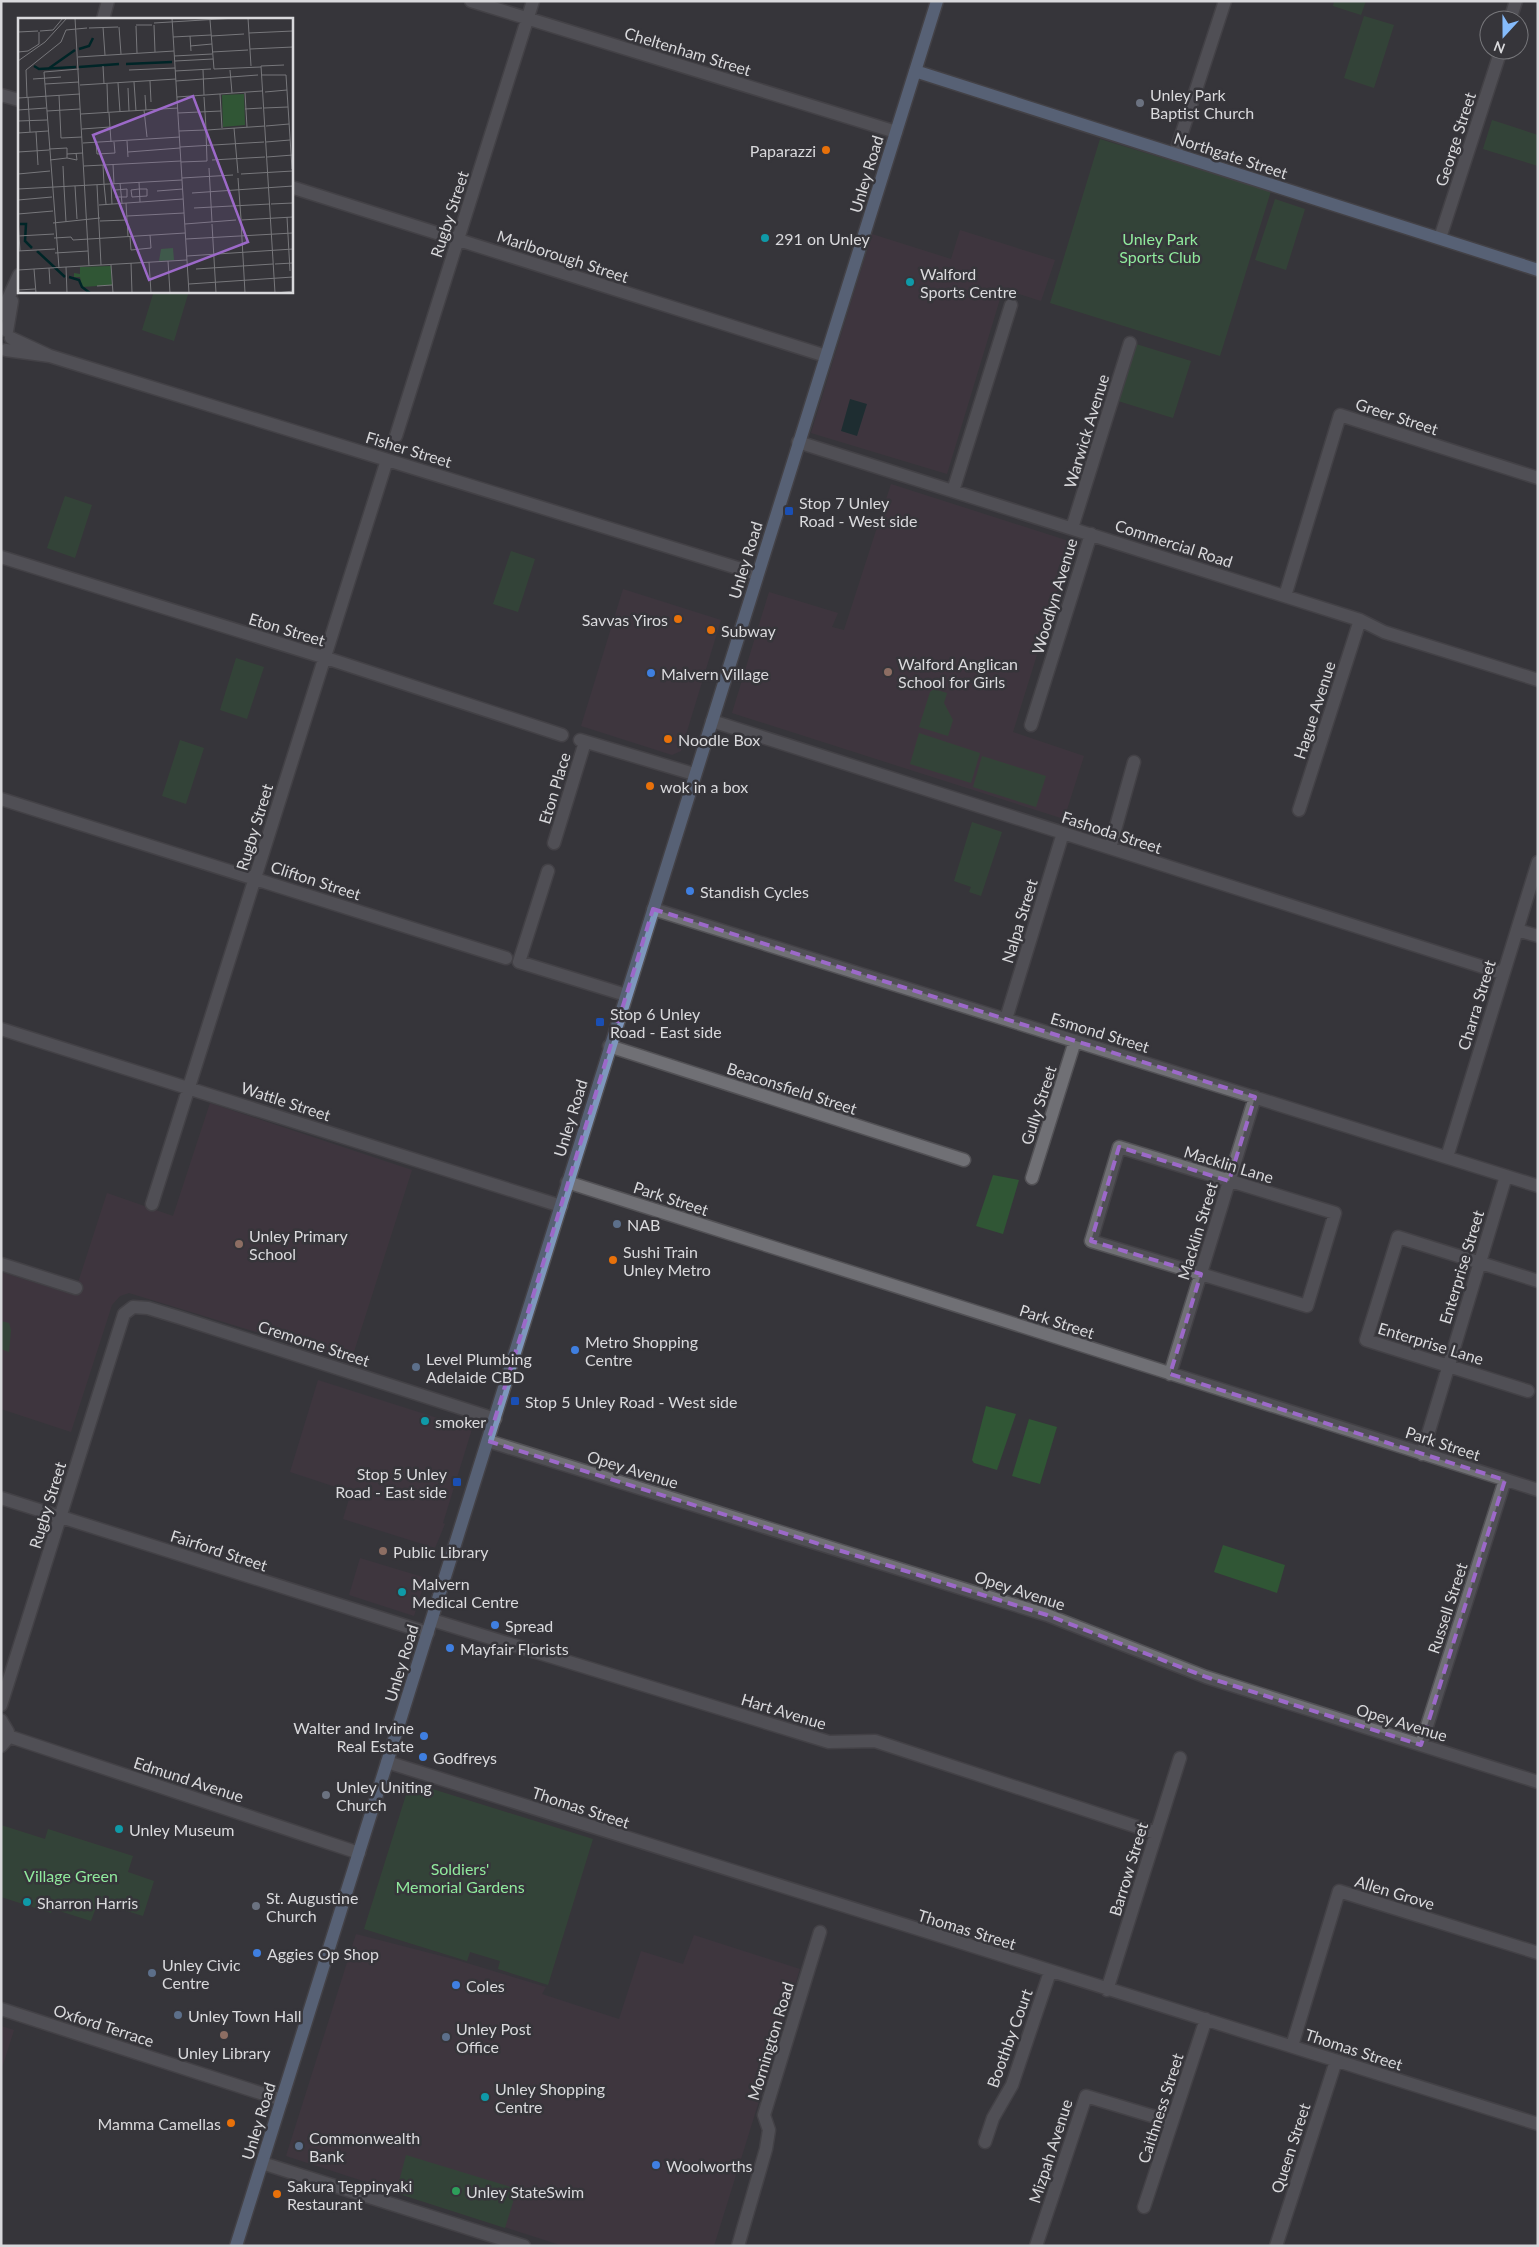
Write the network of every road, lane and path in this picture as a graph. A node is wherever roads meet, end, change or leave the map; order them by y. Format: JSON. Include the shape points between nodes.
{"nodes":[{"id":1,"x":108,"y":1,"type":"edge"},
{"id":2,"x":471,"y":1,"type":"edge"},
{"id":3,"x":533,"y":1,"type":"edge"},
{"id":4,"x":937,"y":1,"type":"edge"},
{"id":5,"x":1225,"y":1,"type":"edge"},
{"id":6,"x":103,"y":18,"type":"edge"},
{"id":7,"x":528,"y":19,"type":"junction"},
{"id":8,"x":1497,"y":60,"type":"edge"},
{"id":9,"x":915,"y":71,"type":"junction"},
{"id":10,"x":1,"y":95,"type":"edge"},
{"id":11,"x":18,"y":100,"type":"edge"},
{"id":12,"x":896,"y":132,"type":"junction"},
{"id":13,"x":1175,"y":154,"type":"junction"},
{"id":14,"x":292,"y":187,"type":"edge"},
{"id":15,"x":1440,"y":238,"type":"junction"},
{"id":16,"x":458,"y":240,"type":"junction"},
{"id":17,"x":1538,"y":270,"type":"edge"},
{"id":18,"x":18,"y":278,"type":"edge"},
{"id":19,"x":13,"y":291,"type":"junction"},
{"id":20,"x":1011,"y":305,"type":"dead end"},
{"id":21,"x":1,"y":314,"type":"edge"},
{"id":22,"x":5,"y":340,"type":"edge"},
{"id":23,"x":1130,"y":342,"type":"dead end"},
{"id":24,"x":826,"y":356,"type":"junction"},
{"id":25,"x":396,"y":436,"type":"dead end"},
{"id":26,"x":798,"y":442,"type":"junction"},
{"id":27,"x":387,"y":460,"type":"junction"},
{"id":28,"x":1538,"y":478,"type":"edge"},
{"id":29,"x":953,"y":490,"type":"junction"},
{"id":30,"x":1072,"y":528,"type":"junction"},
{"id":31,"x":1090,"y":534,"type":"junction"},
{"id":32,"x":1,"y":557,"type":"edge"},
{"id":33,"x":758,"y":574,"type":"junction"},
{"id":34,"x":1285,"y":596,"type":"junction"},
{"id":35,"x":1360,"y":620,"type":"junction"},
{"id":36,"x":323,"y":657,"type":"junction"},
{"id":37,"x":1538,"y":680,"type":"edge"},
{"id":38,"x":712,"y":721,"type":"junction"},
{"id":39,"x":1031,"y":725,"type":"dead end"},
{"id":40,"x":562,"y":735,"type":"dead end"},
{"id":41,"x":1134,"y":762,"type":"dead end"},
{"id":42,"x":694,"y":774,"type":"junction"},
{"id":43,"x":1,"y":799,"type":"edge"},
{"id":44,"x":1299,"y":810,"type":"dead end"},
{"id":45,"x":1062,"y":833,"type":"junction"},
{"id":46,"x":554,"y":843,"type":"dead end"},
{"id":47,"x":1110,"y":848,"type":"junction"},
{"id":48,"x":1538,"y":862,"type":"edge"},
{"id":49,"x":548,"y":871,"type":"dead end"},
{"id":50,"x":256,"y":878,"type":"junction"},
{"id":51,"x":653,"y":909,"type":"junction"},
{"id":52,"x":1517,"y":930,"type":"junction"},
{"id":53,"x":1538,"y":936,"type":"edge"},
{"id":54,"x":506,"y":958,"type":"dead end"},
{"id":55,"x":1502,"y":973,"type":"junction"},
{"id":56,"x":626,"y":995,"type":"junction"},
{"id":57,"x":1006,"y":1019,"type":"junction"},
{"id":58,"x":1,"y":1029,"type":"edge"},
{"id":59,"x":1075,"y":1041,"type":"junction"},
{"id":60,"x":609,"y":1046,"type":"junction"},
{"id":61,"x":189,"y":1087,"type":"junction"},
{"id":62,"x":1255,"y":1097,"type":"junction"},
{"id":63,"x":1447,"y":1158,"type":"junction"},
{"id":64,"x":964,"y":1160,"type":"dead end"},
{"id":65,"x":1506,"y":1176,"type":"junction"},
{"id":66,"x":1032,"y":1178,"type":"dead end"},
{"id":67,"x":1229,"y":1181,"type":"junction"},
{"id":68,"x":567,"y":1182,"type":"junction"},
{"id":69,"x":1538,"y":1186,"type":"edge"},
{"id":70,"x":152,"y":1204,"type":"dead end"},
{"id":71,"x":561,"y":1206,"type":"junction"},
{"id":72,"x":1479,"y":1263,"type":"junction"},
{"id":73,"x":1,"y":1264,"type":"edge"},
{"id":74,"x":1201,"y":1274,"type":"junction"},
{"id":75,"x":1538,"y":1281,"type":"edge"},
{"id":76,"x":76,"y":1288,"type":"dead end"},
{"id":77,"x":124,"y":1314,"type":"joint"},
{"id":78,"x":1448,"y":1366,"type":"junction"},
{"id":79,"x":1170,"y":1374,"type":"junction"},
{"id":80,"x":1528,"y":1391,"type":"dead end"},
{"id":81,"x":495,"y":1419,"type":"junction"},
{"id":82,"x":488,"y":1441,"type":"junction"},
{"id":83,"x":1422,"y":1454,"type":"junction"},
{"id":84,"x":1505,"y":1480,"type":"junction"},
{"id":85,"x":1538,"y":1490,"type":"edge"},
{"id":86,"x":1,"y":1498,"type":"edge"},
{"id":87,"x":61,"y":1517,"type":"junction"},
{"id":88,"x":432,"y":1620,"type":"junction"},
{"id":89,"x":428,"y":1633,"type":"junction"},
{"id":90,"x":1,"y":1705,"type":"edge"},
{"id":91,"x":1,"y":1720,"type":"edge"},
{"id":92,"x":5,"y":1741,"type":"edge"},
{"id":93,"x":1421,"y":1745,"type":"junction"},
{"id":94,"x":1180,"y":1758,"type":"dead end"},
{"id":95,"x":388,"y":1762,"type":"junction"},
{"id":96,"x":1538,"y":1782,"type":"edge"},
{"id":97,"x":1156,"y":1833,"type":"junction"},
{"id":98,"x":359,"y":1853,"type":"junction"},
{"id":99,"x":820,"y":1932,"type":"dead end"},
{"id":100,"x":1538,"y":1953,"type":"edge"},
{"id":101,"x":1050,"y":1972,"type":"junction"},
{"id":102,"x":1107,"y":1990,"type":"junction"},
{"id":103,"x":1,"y":2009,"type":"edge"},
{"id":104,"x":1206,"y":2019,"type":"junction"},
{"id":105,"x":1292,"y":2046,"type":"junction"},
{"id":106,"x":1336,"y":2061,"type":"junction"},
{"id":107,"x":282,"y":2100,"type":"junction"},
{"id":108,"x":1537,"y":2120,"type":"edge"},
{"id":109,"x":1172,"y":2122,"type":"junction"},
{"id":110,"x":986,"y":2142,"type":"dead end"},
{"id":111,"x":262,"y":2163,"type":"junction"},
{"id":112,"x":1144,"y":2207,"type":"dead end"},
{"id":113,"x":236,"y":2246,"type":"edge"},
{"id":114,"x":524,"y":2246,"type":"edge"},
{"id":115,"x":738,"y":2246,"type":"edge"},
{"id":116,"x":1036,"y":2246,"type":"edge"},
{"id":117,"x":1276,"y":2246,"type":"edge"}],
"edges":[{"from":1,"to":6,"type":"street"},
{"from":2,"to":7,"type":"street","name":"Cheltenham Street"},
{"from":3,"to":7,"type":"street","name":"Rugby Street"},
{"from":4,"to":9,"type":"main road","name":"Unley Road"},
{"from":5,"to":13,"type":"street"},
{"from":7,"to":12,"type":"street","name":"Cheltenham Street"},
{"from":7,"to":16,"type":"street","name":"Rugby Street"},
{"from":8,"to":15,"type":"street","name":"George Street"},
{"from":9,"to":12,"type":"main road","name":"Unley Road"},
{"from":9,"to":13,"type":"main road","name":"Northgate Street"},
{"from":10,"to":11,"type":"street"},
{"from":12,"to":24,"type":"main road","name":"Unley Road"},
{"from":13,"to":15,"type":"main road","name":"Northgate Street"},
{"from":14,"to":16,"type":"street","name":"Marlborough Street"},
{"from":15,"to":17,"type":"main road","name":"Northgate Street"},
{"from":16,"to":24,"type":"street","name":"Marlborough Street"},
{"from":16,"to":25,"type":"street","name":"Rugby Street"},
{"from":18,"to":19,"type":"street"},
{"from":19,"to":21,"type":"street"},
{"from":19,"to":22,"type":"street"},
{"from":20,"to":29,"type":"street"},
{"from":22,"to":27,"type":"street","name":"Fisher Street"},
{"from":23,"to":30,"type":"street","name":"Warwick Avenue"},
{"from":24,"to":26,"type":"main road","name":"Unley Road"},
{"from":26,"to":29,"type":"street","name":"Commercial Road"},
{"from":26,"to":33,"type":"main road","name":"Unley Road"},
{"from":27,"to":33,"type":"street","name":"Fisher Street"},
{"from":27,"to":36,"type":"street","name":"Rugby Street"},
{"from":28,"to":34,"type":"street","name":"Greer Street","via":[[1340,415]]},
{"from":29,"to":30,"type":"street","name":"Commercial Road"},
{"from":30,"to":31,"type":"street","name":"Commercial Road"},
{"from":31,"to":34,"type":"street","name":"Commercial Road"},
{"from":31,"to":39,"type":"street","name":"Woodlyn Avenue"},
{"from":32,"to":36,"type":"street","name":"Eton Street"},
{"from":33,"to":38,"type":"main road","name":"Unley Road"},
{"from":34,"to":35,"type":"street","name":"Commercial Road"},
{"from":35,"to":37,"type":"street","name":"Commercial Road","via":[[1384,632]]},
{"from":35,"to":44,"type":"street","name":"Hague Avenue"},
{"from":36,"to":40,"type":"street","name":"Eton Street"},
{"from":36,"to":50,"type":"street","name":"Rugby Street"},
{"from":38,"to":42,"type":"main road","name":"Unley Road"},
{"from":38,"to":45,"type":"street","name":"Fashoda Street"},
{"from":41,"to":47,"type":"street"},
{"from":42,"to":46,"type":"street","name":"Eton Place","via":[[582,741]]},
{"from":42,"to":51,"type":"main road","name":"Unley Road"},
{"from":43,"to":50,"type":"street","name":"Clifton Street"},
{"from":45,"to":47,"type":"street","name":"Fashoda Street"},
{"from":45,"to":57,"type":"street","name":"Nalpa Street"},
{"from":47,"to":55,"type":"street","name":"Fashoda Street"},
{"from":48,"to":52,"type":"street","name":"Charra Street"},
{"from":49,"to":56,"type":"street","via":[[519,962]]},
{"from":50,"to":54,"type":"street","name":"Clifton Street"},
{"from":50,"to":61,"type":"street","name":"Rugby Street"},
{"from":51,"to":56,"type":"main road","name":"Unley Road"},
{"from":51,"to":57,"type":"street","name":"Esmond Street"},
{"from":52,"to":53,"type":"street"},
{"from":52,"to":55,"type":"street","name":"Charra Street"},
{"from":55,"to":63,"type":"street","name":"Charra Street"},
{"from":56,"to":60,"type":"main road","name":"Unley Road"},
{"from":57,"to":59,"type":"street","name":"Esmond Street"},
{"from":58,"to":61,"type":"street","name":"Wattle Street"},
{"from":59,"to":62,"type":"street","name":"Esmond Street"},
{"from":59,"to":66,"type":"street","name":"Gully Street"},
{"from":60,"to":64,"type":"street","name":"Beaconsfield Street"},
{"from":60,"to":68,"type":"main road","name":"Unley Road"},
{"from":61,"to":70,"type":"street","name":"Rugby Street"},
{"from":61,"to":71,"type":"street","name":"Wattle Street"},
{"from":62,"to":63,"type":"street","name":"Esmond Street"},
{"from":62,"to":67,"type":"street","name":"Macklin Street"},
{"from":63,"to":65,"type":"street","name":"Esmond Street"},
{"from":65,"to":69,"type":"street","name":"Esmond Street"},
{"from":65,"to":72,"type":"street","name":"Enterprise Street"},
{"from":67,"to":74,"type":"street","name":"Macklin Street"},
{"from":67,"to":74,"type":"street","name":"Macklin Lane","via":[[1335,1213],[1307,1306]]},
{"from":67,"to":74,"type":"street","name":"Macklin Lane","via":[[1119,1147],[1091,1241]]},
{"from":68,"to":71,"type":"main road","name":"Unley Road"},
{"from":68,"to":79,"type":"street","name":"Park Street"},
{"from":71,"to":81,"type":"main road","name":"Unley Road"},
{"from":72,"to":75,"type":"street","name":"Enterprise Lane"},
{"from":72,"to":78,"type":"street","name":"Enterprise Street"},
{"from":72,"to":78,"type":"street","name":"Enterprise Lane","via":[[1398,1237],[1366,1340]]},
{"from":73,"to":76,"type":"street"},
{"from":74,"to":79,"type":"street","name":"Macklin Street"},
{"from":77,"to":81,"type":"street","name":"Cremorne Street","via":[[133,1307],[148,1308]]},
{"from":77,"to":87,"type":"street","name":"Rugby Street"},
{"from":78,"to":80,"type":"street","name":"Enterprise Lane"},
{"from":78,"to":83,"type":"street","name":"Enterprise Street"},
{"from":79,"to":83,"type":"street","name":"Park Street"},
{"from":81,"to":82,"type":"main road","name":"Unley Road"},
{"from":82,"to":88,"type":"main road","name":"Unley Road"},
{"from":82,"to":93,"type":"street","name":"Opey Avenue","via":[[1047,1615],[1206,1677]]},
{"from":83,"to":84,"type":"street","name":"Park Street"},
{"from":84,"to":85,"type":"street","name":"Park Street"},
{"from":84,"to":93,"type":"street","name":"Russell Street"},
{"from":86,"to":87,"type":"street","name":"Fairford Street"},
{"from":87,"to":89,"type":"street","name":"Fairford Street"},
{"from":87,"to":90,"type":"street","name":"Rugby Street"},
{"from":88,"to":89,"type":"main road","name":"Unley Road"},
{"from":88,"to":97,"type":"street","name":"Hart Avenue","via":[[829,1742],[875,1741]]},
{"from":89,"to":95,"type":"main road","name":"Unley Road"},
{"from":91,"to":92,"type":"street","via":[[7,1726]]},
{"from":92,"to":98,"type":"street","name":"Edmund Avenue"},
{"from":93,"to":96,"type":"street","name":"Opey Avenue"},
{"from":94,"to":97,"type":"street","name":"Barrow Street"},
{"from":95,"to":98,"type":"main road","name":"Unley Road"},
{"from":95,"to":101,"type":"street","name":"Thomas Street"},
{"from":97,"to":102,"type":"street","name":"Barrow Street"},
{"from":98,"to":107,"type":"main road","name":"Unley Road"},
{"from":99,"to":115,"type":"street","name":"Mornington Road","via":[[764,2115],[768,2130],[766,2149]]},
{"from":100,"to":105,"type":"street","name":"Allen Grove","via":[[1339,1891]]},
{"from":101,"to":102,"type":"street","name":"Thomas Street"},
{"from":101,"to":110,"type":"street","name":"Boothby Court","via":[[1012,2085],[993,2118]]},
{"from":102,"to":104,"type":"street","name":"Thomas Street"},
{"from":103,"to":107,"type":"street","name":"Oxford Terrace"},
{"from":104,"to":105,"type":"street","name":"Thomas Street"},
{"from":104,"to":109,"type":"street","name":"Caithness Street"},
{"from":105,"to":106,"type":"street","name":"Thomas Street"},
{"from":106,"to":108,"type":"street","name":"Thomas Street"},
{"from":106,"to":117,"type":"street","name":"Queen Street"},
{"from":107,"to":111,"type":"main road","name":"Unley Road"},
{"from":109,"to":112,"type":"street","name":"Caithness Street"},
{"from":109,"to":116,"type":"street","name":"Mizpah Avenue","via":[[1086,2096]]},
{"from":111,"to":113,"type":"main road","name":"Unley Road"},
{"from":111,"to":114,"type":"street"}]}
